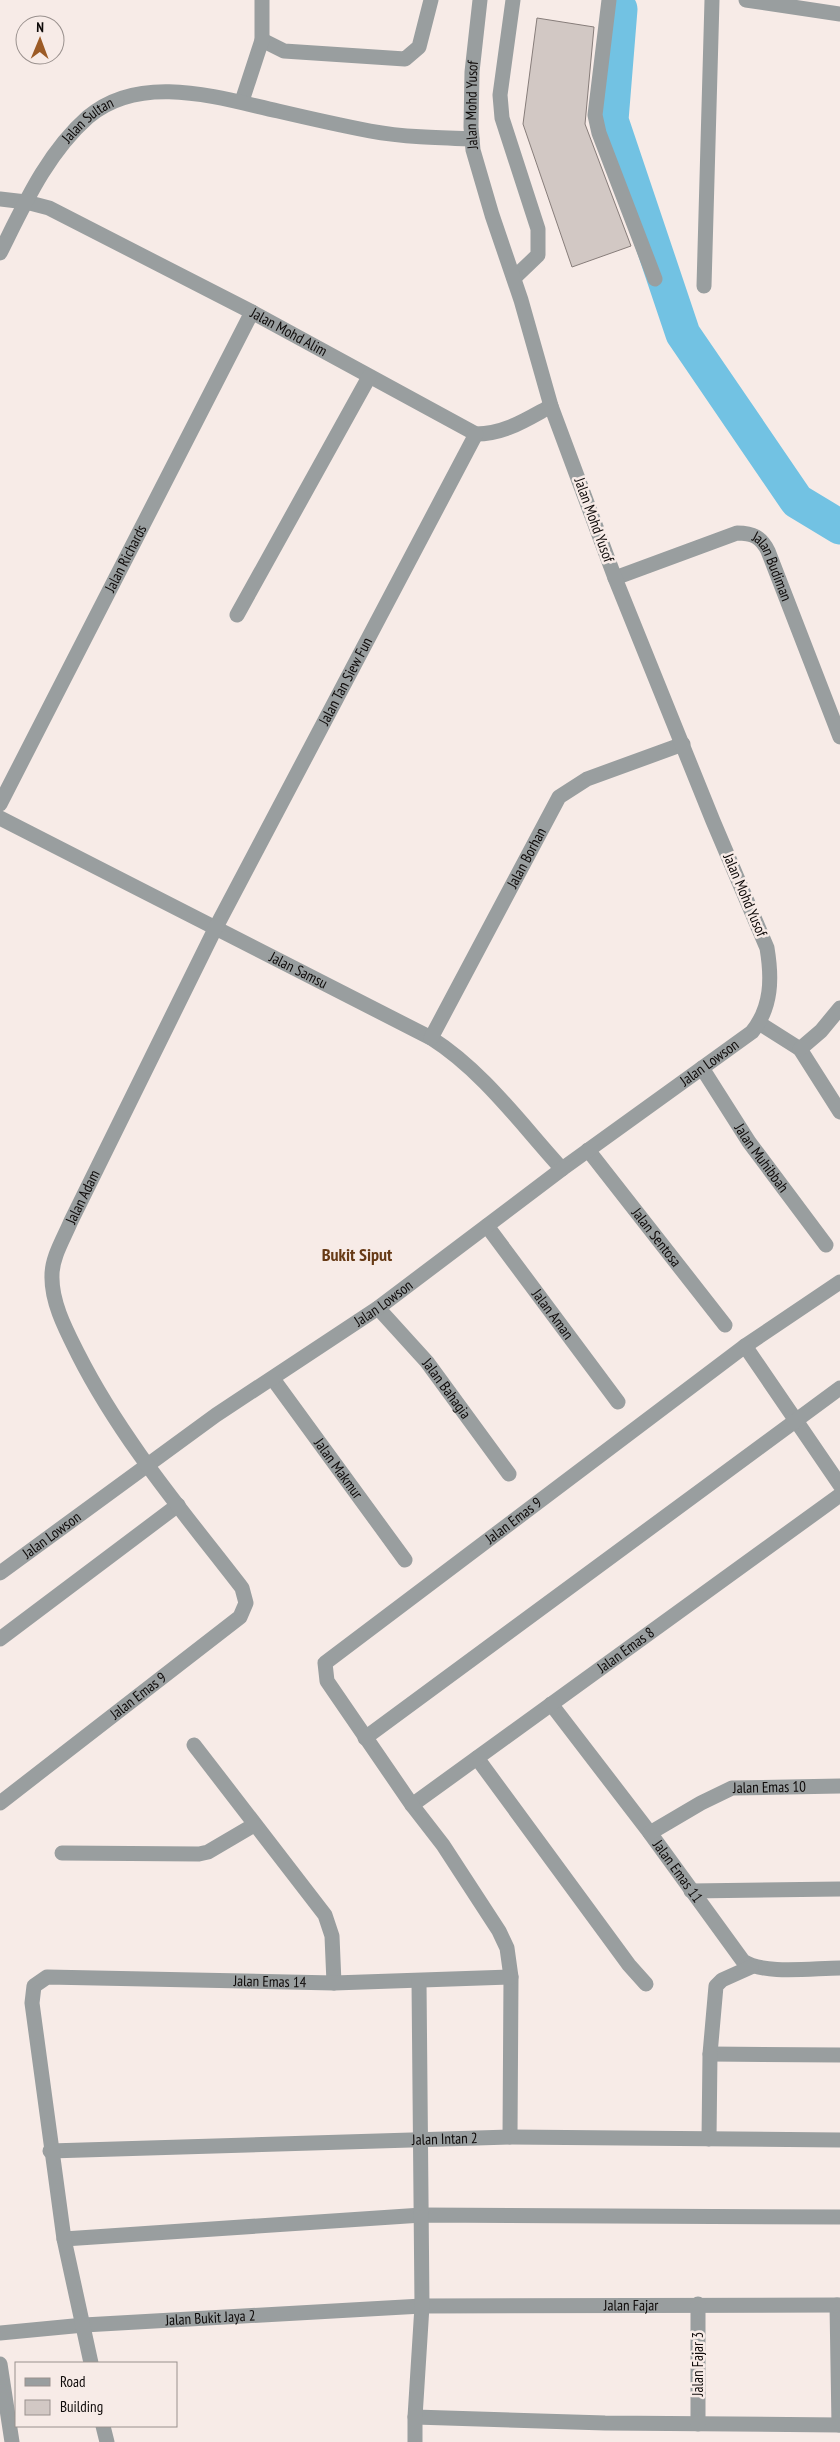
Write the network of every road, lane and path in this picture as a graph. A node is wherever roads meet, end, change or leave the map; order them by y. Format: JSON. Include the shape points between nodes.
{"nodes":[{"id":1,"x":262,"y":0,"type":"edge"},
{"id":2,"x":431,"y":0,"type":"edge"},
{"id":3,"x":480,"y":0,"type":"edge"},
{"id":4,"x":513,"y":0,"type":"edge"},
{"id":5,"x":609,"y":0,"type":"edge"},
{"id":6,"x":712,"y":0,"type":"edge"},
{"id":7,"x":746,"y":0,"type":"edge"},
{"id":8,"x":840,"y":14,"type":"edge"},
{"id":9,"x":262,"y":40,"type":"junction"},
{"id":10,"x":242,"y":101,"type":"junction"},
{"id":11,"x":472,"y":139,"type":"junction"},
{"id":12,"x":0,"y":199,"type":"edge"},
{"id":13,"x":26,"y":202,"type":"junction"},
{"id":14,"x":0,"y":253,"type":"edge"},
{"id":15,"x":514,"y":278,"type":"junction"},
{"id":16,"x":655,"y":279,"type":"dead end"},
{"id":17,"x":704,"y":286,"type":"dead end"},
{"id":18,"x":252,"y":312,"type":"junction"},
{"id":19,"x":369,"y":377,"type":"junction"},
{"id":20,"x":551,"y":406,"type":"junction"},
{"id":21,"x":476,"y":434,"type":"junction"},
{"id":22,"x":615,"y":578,"type":"junction"},
{"id":23,"x":237,"y":615,"type":"dead end"},
{"id":24,"x":840,"y":737,"type":"edge"},
{"id":25,"x":683,"y":744,"type":"junction"},
{"id":26,"x":0,"y":804,"type":"edge"},
{"id":27,"x":0,"y":818,"type":"edge"},
{"id":28,"x":215,"y":929,"type":"junction"},
{"id":29,"x":840,"y":1008,"type":"edge"},
{"id":30,"x":759,"y":1023,"type":"junction"},
{"id":31,"x":431,"y":1038,"type":"junction"},
{"id":32,"x":800,"y":1049,"type":"junction"},
{"id":33,"x":702,"y":1068,"type":"junction"},
{"id":34,"x":840,"y":1112,"type":"edge"},
{"id":35,"x":588,"y":1150,"type":"junction"},
{"id":36,"x":562,"y":1169,"type":"junction"},
{"id":37,"x":487,"y":1226,"type":"junction"},
{"id":38,"x":826,"y":1245,"type":"dead end"},
{"id":39,"x":840,"y":1282,"type":"edge"},
{"id":40,"x":378,"y":1308,"type":"junction"},
{"id":41,"x":725,"y":1325,"type":"dead end"},
{"id":42,"x":745,"y":1346,"type":"junction"},
{"id":43,"x":273,"y":1379,"type":"junction"},
{"id":44,"x":840,"y":1388,"type":"edge"},
{"id":45,"x":618,"y":1402,"type":"dead end"},
{"id":46,"x":795,"y":1421,"type":"junction"},
{"id":47,"x":148,"y":1464,"type":"junction"},
{"id":48,"x":509,"y":1474,"type":"dead end"},
{"id":49,"x":840,"y":1485,"type":"edge"},
{"id":50,"x":840,"y":1495,"type":"edge"},
{"id":51,"x":178,"y":1505,"type":"junction"},
{"id":52,"x":405,"y":1560,"type":"dead end"},
{"id":53,"x":0,"y":1573,"type":"edge"},
{"id":54,"x":0,"y":1639,"type":"edge"},
{"id":55,"x":551,"y":1704,"type":"junction"},
{"id":56,"x":365,"y":1738,"type":"junction"},
{"id":57,"x":194,"y":1745,"type":"dead end"},
{"id":58,"x":477,"y":1758,"type":"junction"},
{"id":59,"x":840,"y":1786,"type":"edge"},
{"id":60,"x":0,"y":1803,"type":"edge"},
{"id":61,"x":412,"y":1805,"type":"junction"},
{"id":62,"x":254,"y":1825,"type":"junction"},
{"id":63,"x":650,"y":1833,"type":"junction"},
{"id":64,"x":62,"y":1853,"type":"dead end"},
{"id":65,"x":840,"y":1889,"type":"edge"},
{"id":66,"x":692,"y":1891,"type":"junction"},
{"id":67,"x":751,"y":1966,"type":"junction"},
{"id":68,"x":840,"y":1968,"type":"edge"},
{"id":69,"x":511,"y":1977,"type":"junction"},
{"id":70,"x":419,"y":1981,"type":"junction"},
{"id":71,"x":334,"y":1983,"type":"junction"},
{"id":72,"x":646,"y":1984,"type":"dead end"},
{"id":73,"x":710,"y":2054,"type":"junction"},
{"id":74,"x":840,"y":2055,"type":"edge"},
{"id":75,"x":510,"y":2137,"type":"junction"},
{"id":76,"x":419,"y":2138,"type":"junction"},
{"id":77,"x":709,"y":2139,"type":"junction"},
{"id":78,"x":840,"y":2140,"type":"edge"},
{"id":79,"x":50,"y":2151,"type":"junction"},
{"id":80,"x":422,"y":2215,"type":"junction"},
{"id":81,"x":840,"y":2217,"type":"edge"},
{"id":82,"x":64,"y":2239,"type":"junction"},
{"id":83,"x":698,"y":2304,"type":"junction"},
{"id":84,"x":839,"y":2304,"type":"edge"},
{"id":85,"x":422,"y":2306,"type":"junction"},
{"id":86,"x":84,"y":2325,"type":"junction"},
{"id":87,"x":0,"y":2332,"type":"edge"},
{"id":88,"x":91,"y":2362,"type":"edge"},
{"id":89,"x":0,"y":2364,"type":"edge"},
{"id":90,"x":415,"y":2417,"type":"junction"},
{"id":91,"x":698,"y":2424,"type":"junction"},
{"id":92,"x":840,"y":2425,"type":"edge"},
{"id":93,"x":103,"y":2427,"type":"edge"},
{"id":94,"x":12,"y":2442,"type":"edge"},
{"id":95,"x":106,"y":2442,"type":"edge"},
{"id":96,"x":415,"y":2442,"type":"edge"}],
"edges":[{"from":1,"to":9,"type":"street"},
{"from":2,"to":9,"type":"street","via":[[419,47],[405,59],[284,51]]},
{"from":3,"to":11,"type":"street","name":"Jalan Mohd Yusof","via":[[472,72]]},
{"from":4,"to":15,"type":"street","via":[[500,95],[502,118],[538,228],[538,255]]},
{"from":5,"to":16,"type":"street","via":[[595,114]]},
{"from":6,"to":17,"type":"street"},
{"from":7,"to":8,"type":"street"},
{"from":9,"to":10,"type":"street"},
{"from":10,"to":11,"type":"street","name":"Jalan Sultan","via":[[371,131]]},
{"from":10,"to":13,"type":"street","name":"Jalan Sultan","via":[[194,93],[160,92],[133,96],[111,104],[76,129],[43,171]]},
{"from":11,"to":15,"type":"street","name":"Jalan Mohd Yusof","via":[[492,215]]},
{"from":12,"to":13,"type":"street","name":"Jalan Mohd Alim"},
{"from":13,"to":14,"type":"street","name":"Jalan Sultan"},
{"from":13,"to":18,"type":"street","name":"Jalan Mohd Alim","via":[[49,208]]},
{"from":15,"to":20,"type":"street","name":"Jalan Mohd Yusof"},
{"from":18,"to":19,"type":"street","name":"Jalan Mohd Alim"},
{"from":18,"to":26,"type":"street","name":"Jalan Richards"},
{"from":19,"to":21,"type":"street","name":"Jalan Mohd Alim"},
{"from":19,"to":23,"type":"street"},
{"from":20,"to":21,"type":"street","via":[[508,429]]},
{"from":20,"to":22,"type":"street","name":"Jalan Mohd Yusof"},
{"from":21,"to":28,"type":"street","name":"Jalan Tan Siew Fun"},
{"from":22,"to":24,"type":"street","name":"Jalan Budiman","via":[[738,533],[756,536],[768,551]]},
{"from":22,"to":25,"type":"street","name":"Jalan Mohd Yusof"},
{"from":25,"to":30,"type":"street","name":"Jalan Mohd Yusof","via":[[767,948],[770,989]]},
{"from":25,"to":31,"type":"street","name":"Jalan Borhan","via":[[587,778],[559,797]]},
{"from":27,"to":28,"type":"street","name":"Jalan Samsu"},
{"from":28,"to":31,"type":"street","name":"Jalan Samsu"},
{"from":28,"to":47,"type":"street","name":"Jalan Adam","via":[[71,1221],[54,1259],[52,1272],[56,1300],[66,1331],[94,1385]]},
{"from":29,"to":32,"type":"street"},
{"from":30,"to":32,"type":"street"},
{"from":30,"to":33,"type":"street","name":"Jalan Lowson","via":[[752,1032]]},
{"from":31,"to":36,"type":"street","name":"Jalan Samsu","via":[[452,1051],[476,1074]]},
{"from":32,"to":34,"type":"street"},
{"from":33,"to":35,"type":"street","name":"Jalan Lowson"},
{"from":33,"to":38,"type":"street","name":"Jalan Muhibbah","via":[[745,1136]]},
{"from":35,"to":36,"type":"street","name":"Jalan Lowson"},
{"from":35,"to":41,"type":"street","name":"Jalan Sentosa"},
{"from":36,"to":37,"type":"street","name":"Jalan Lowson"},
{"from":37,"to":40,"type":"street","name":"Jalan Lowson"},
{"from":37,"to":45,"type":"street","name":"Jalan Aman"},
{"from":39,"to":42,"type":"street","name":"Jalan Emas 9"},
{"from":40,"to":43,"type":"street","name":"Jalan Lowson"},
{"from":40,"to":48,"type":"street","name":"Jalan Bahagia","via":[[427,1362]]},
{"from":42,"to":46,"type":"street"},
{"from":42,"to":56,"type":"street","name":"Jalan Emas 9","via":[[325,1664],[327,1681]]},
{"from":43,"to":47,"type":"street","name":"Jalan Lowson"},
{"from":43,"to":52,"type":"street","name":"Jalan Makmur"},
{"from":44,"to":46,"type":"street"},
{"from":46,"to":49,"type":"street"},
{"from":46,"to":56,"type":"street"},
{"from":47,"to":51,"type":"street","name":"Jalan Emas 9"},
{"from":47,"to":53,"type":"street","name":"Jalan Lowson"},
{"from":50,"to":55,"type":"street","name":"Jalan Emas 8"},
{"from":51,"to":54,"type":"street"},
{"from":51,"to":60,"type":"street","name":"Jalan Emas 9","via":[[242,1588],[246,1603],[240,1617]]},
{"from":55,"to":58,"type":"street","name":"Jalan Emas 8"},
{"from":55,"to":63,"type":"street","name":"Jalan Emas 11"},
{"from":56,"to":61,"type":"street","name":"Jalan Emas 9"},
{"from":57,"to":62,"type":"street"},
{"from":58,"to":61,"type":"street","name":"Jalan Emas 8"},
{"from":58,"to":72,"type":"street"},
{"from":59,"to":63,"type":"street","name":"Jalan Emas 10","via":[[732,1788]]},
{"from":61,"to":69,"type":"street","name":"Jalan Emas 9","via":[[443,1845],[499,1931],[507,1948]]},
{"from":62,"to":64,"type":"street","via":[[199,1854]]},
{"from":62,"to":71,"type":"street","via":[[324,1915],[332,1936]]},
{"from":63,"to":66,"type":"street","name":"Jalan Emas 11"},
{"from":65,"to":66,"type":"street"},
{"from":66,"to":67,"type":"street","name":"Jalan Emas 11","via":[[735,1952]]},
{"from":67,"to":68,"type":"street","via":[[765,1969]]},
{"from":67,"to":73,"type":"street","via":[[716,1986]]},
{"from":69,"to":70,"type":"street","name":"Jalan Emas 14"},
{"from":69,"to":75,"type":"street","name":"Jalan Emas 9"},
{"from":70,"to":71,"type":"street","name":"Jalan Emas 14"},
{"from":70,"to":76,"type":"street"},
{"from":71,"to":79,"type":"street","name":"Jalan Emas 14","via":[[47,1977],[34,1986],[32,2003]]},
{"from":73,"to":74,"type":"street"},
{"from":73,"to":77,"type":"street"},
{"from":75,"to":76,"type":"street","name":"Jalan Intan 2"},
{"from":75,"to":77,"type":"street","name":"Jalan Intan 2"},
{"from":76,"to":79,"type":"street","name":"Jalan Intan 2"},
{"from":76,"to":80,"type":"street"},
{"from":77,"to":78,"type":"street","name":"Jalan Intan 2"},
{"from":79,"to":82,"type":"street"},
{"from":80,"to":81,"type":"street"},
{"from":80,"to":82,"type":"street"},
{"from":80,"to":85,"type":"street"},
{"from":82,"to":86,"type":"street"},
{"from":83,"to":84,"type":"street","name":"Jalan Fajar"},
{"from":83,"to":85,"type":"street","name":"Jalan Fajar"},
{"from":83,"to":91,"type":"street","name":"Jalan Fajar 3"},
{"from":84,"to":92,"type":"street"},
{"from":85,"to":86,"type":"street","name":"Jalan Bukit Jaya 2"},
{"from":85,"to":90,"type":"street"},
{"from":86,"to":87,"type":"street","name":"Jalan Bukit Jaya 2"},
{"from":86,"to":88,"type":"street"},
{"from":89,"to":94,"type":"street"},
{"from":90,"to":91,"type":"street"},
{"from":90,"to":96,"type":"street"},
{"from":91,"to":92,"type":"street"},
{"from":93,"to":95,"type":"street"}]}
